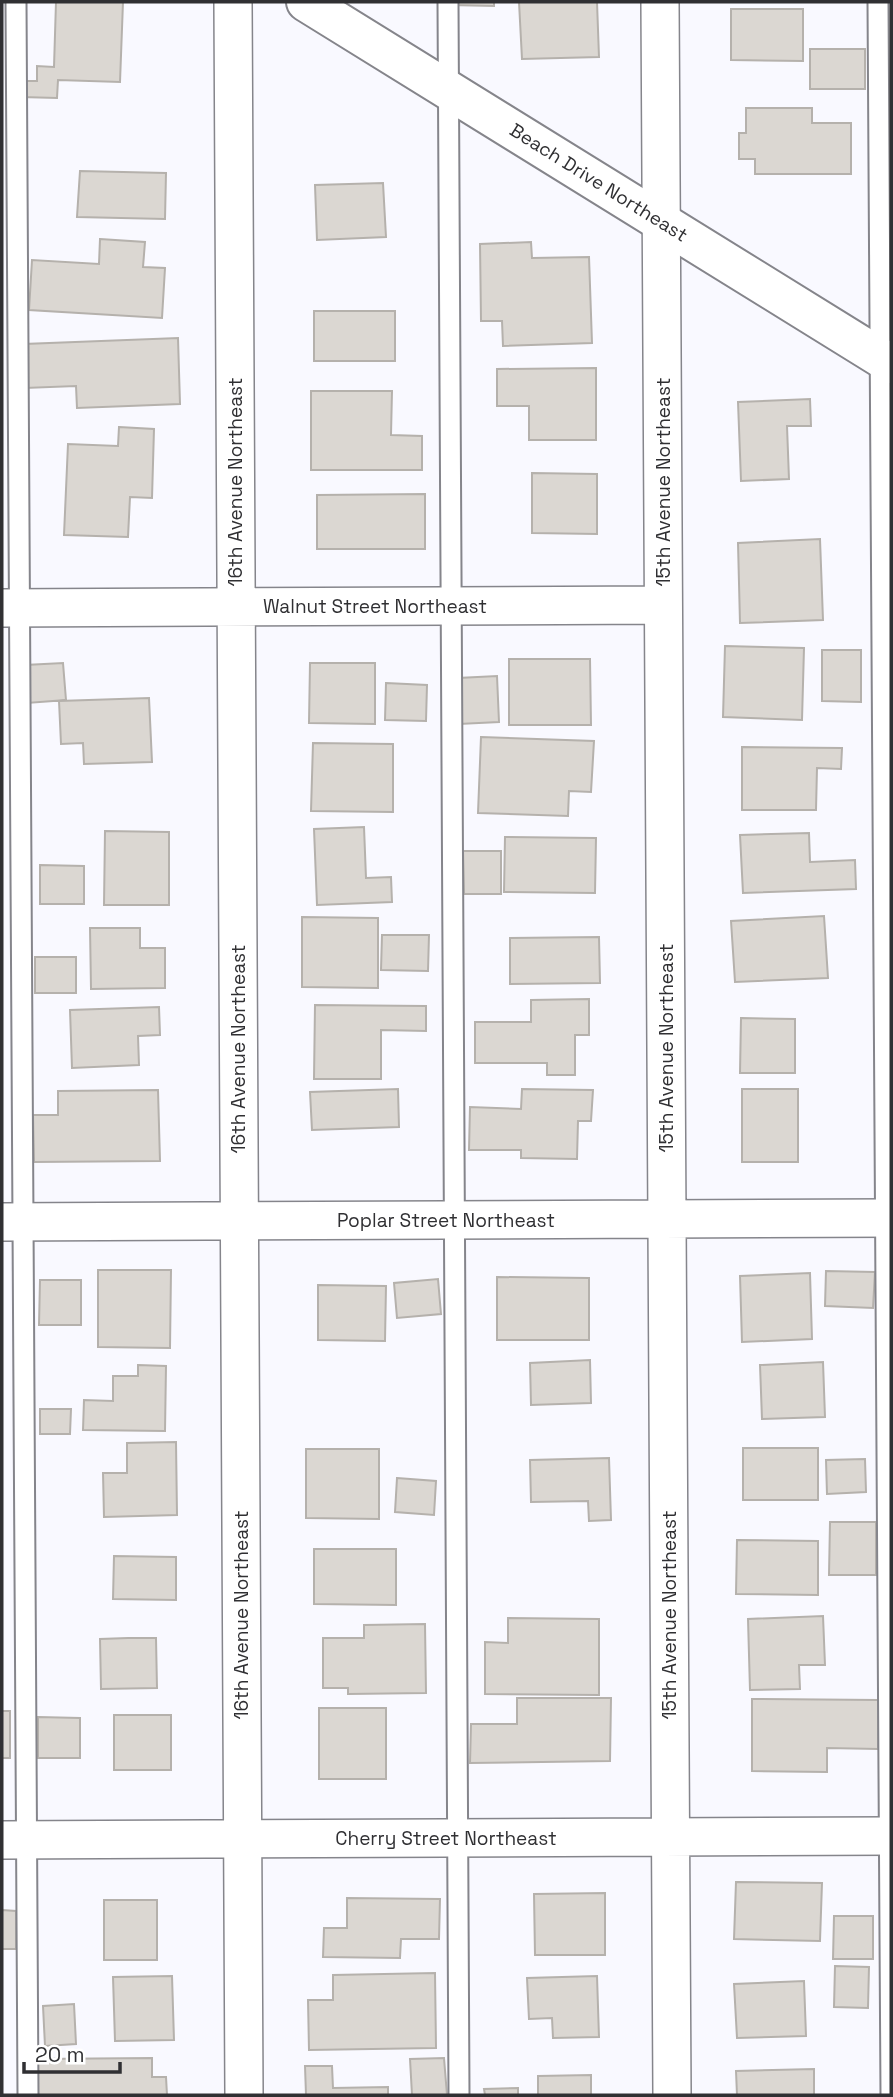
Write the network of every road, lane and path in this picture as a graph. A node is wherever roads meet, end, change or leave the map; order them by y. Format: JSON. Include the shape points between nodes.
{"nodes":[{"id":1,"x":16,"y":2,"type":"edge"},
{"id":2,"x":233,"y":2,"type":"edge"},
{"id":3,"x":306,"y":2,"type":"edge"},
{"id":4,"x":448,"y":2,"type":"edge"},
{"id":5,"x":660,"y":2,"type":"edge"},
{"id":6,"x":878,"y":2,"type":"edge"},
{"id":7,"x":449,"y":87,"type":"junction"},
{"id":8,"x":661,"y":221,"type":"junction"},
{"id":9,"x":886,"y":361,"type":"edge"},
{"id":10,"x":663,"y":605,"type":"junction"},
{"id":11,"x":451,"y":606,"type":"junction"},
{"id":12,"x":236,"y":607,"type":"junction"},
{"id":13,"x":10,"y":608,"type":"edge"},
{"id":14,"x":889,"y":1218,"type":"edge"},
{"id":15,"x":667,"y":1219,"type":"junction"},
{"id":16,"x":455,"y":1220,"type":"junction"},
{"id":17,"x":239,"y":1221,"type":"junction"},
{"id":18,"x":12,"y":1222,"type":"edge"},
{"id":19,"x":890,"y":1836,"type":"edge"},
{"id":20,"x":670,"y":1837,"type":"junction"},
{"id":21,"x":458,"y":1838,"type":"junction"},
{"id":22,"x":242,"y":1839,"type":"junction"},
{"id":23,"x":14,"y":1840,"type":"edge"},
{"id":24,"x":27,"y":2095,"type":"edge"},
{"id":25,"x":244,"y":2095,"type":"edge"},
{"id":26,"x":460,"y":2095,"type":"edge"},
{"id":27,"x":672,"y":2095,"type":"edge"},
{"id":28,"x":891,"y":2095,"type":"edge"}],
"edges":[{"from":1,"to":13,"type":"lane"},
{"from":2,"to":12,"type":"street","name":"16th Avenue Northeast"},
{"from":3,"to":7,"type":"street","name":"Beach Drive Northeast"},
{"from":4,"to":7,"type":"lane"},
{"from":5,"to":8,"type":"street","name":"15th Avenue Northeast"},
{"from":6,"to":9,"type":"lane"},
{"from":7,"to":8,"type":"street","name":"Beach Drive Northeast"},
{"from":7,"to":11,"type":"lane"},
{"from":8,"to":9,"type":"street","name":"Beach Drive Northeast"},
{"from":8,"to":10,"type":"street","name":"15th Avenue Northeast"},
{"from":9,"to":14,"type":"lane"},
{"from":10,"to":11,"type":"street","name":"Walnut Street Northeast"},
{"from":10,"to":15,"type":"street","name":"15th Avenue Northeast"},
{"from":11,"to":12,"type":"street","name":"Walnut Street Northeast"},
{"from":11,"to":16,"type":"lane"},
{"from":12,"to":13,"type":"street","name":"Walnut Street Northeast"},
{"from":12,"to":17,"type":"street","name":"16th Avenue Northeast"},
{"from":13,"to":18,"type":"lane"},
{"from":14,"to":15,"type":"street","name":"Poplar Street Northeast"},
{"from":14,"to":19,"type":"lane"},
{"from":15,"to":16,"type":"street","name":"Poplar Street Northeast"},
{"from":15,"to":20,"type":"street","name":"15th Avenue Northeast"},
{"from":16,"to":17,"type":"street","name":"Poplar Street Northeast"},
{"from":16,"to":21,"type":"lane"},
{"from":17,"to":18,"type":"street","name":"Poplar Street Northeast"},
{"from":17,"to":22,"type":"street","name":"16th Avenue Northeast"},
{"from":18,"to":23,"type":"lane"},
{"from":19,"to":20,"type":"street","name":"Cherry Street Northeast"},
{"from":19,"to":28,"type":"lane"},
{"from":20,"to":21,"type":"street","name":"Cherry Street Northeast"},
{"from":20,"to":27,"type":"street","name":"15th Avenue Northeast"},
{"from":21,"to":22,"type":"street","name":"Cherry Street Northeast"},
{"from":21,"to":26,"type":"lane"},
{"from":22,"to":23,"type":"street","name":"Cherry Street Northeast"},
{"from":22,"to":25,"type":"street","name":"16th Avenue Northeast"},
{"from":23,"to":24,"type":"lane"}]}
